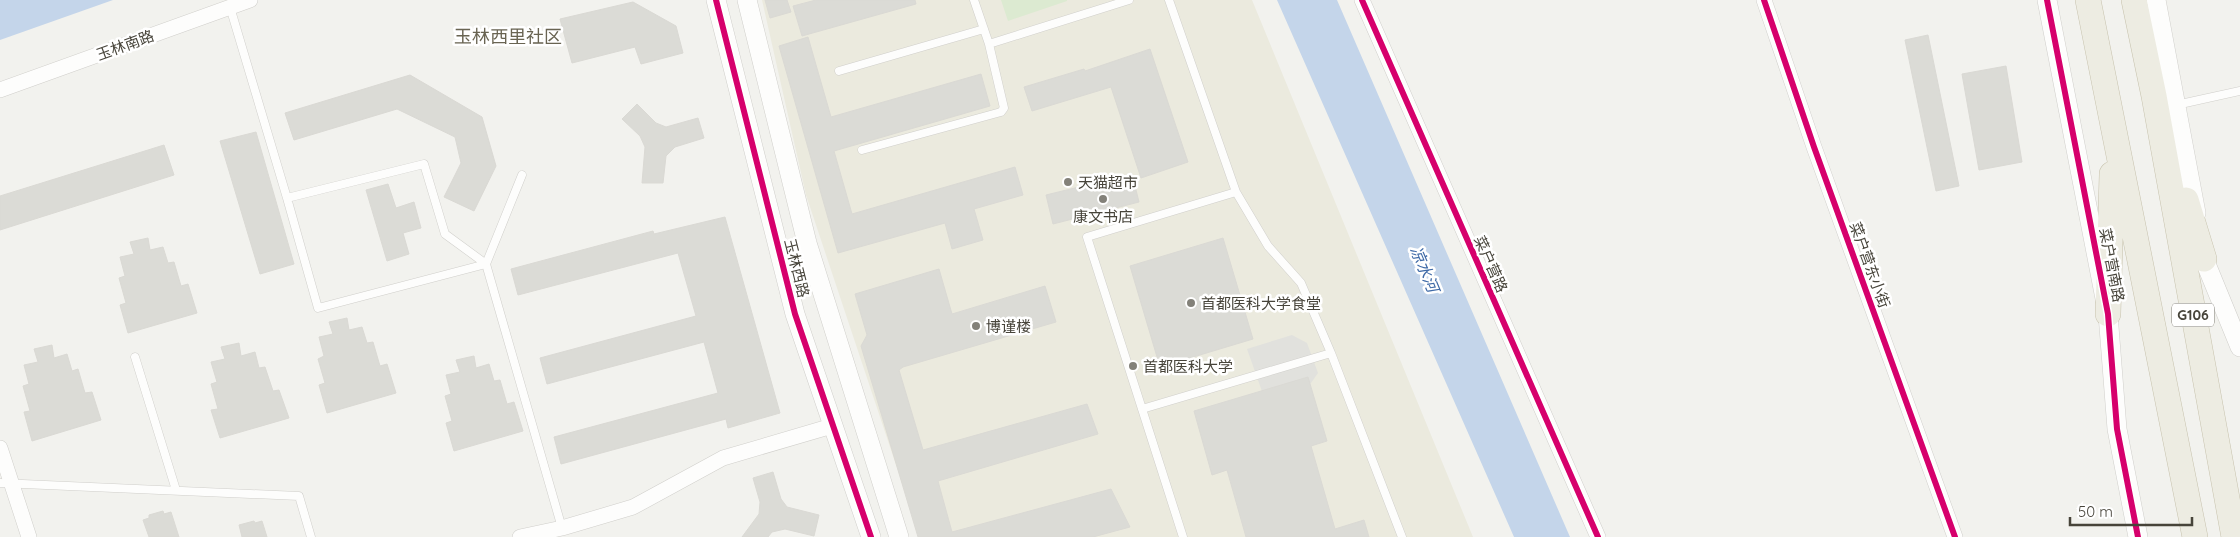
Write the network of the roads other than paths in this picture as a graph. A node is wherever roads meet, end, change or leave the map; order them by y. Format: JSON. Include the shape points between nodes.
{"nodes":[{"id":1,"x":250,"y":0,"type":"edge"},
{"id":2,"x":716,"y":0,"type":"edge"},
{"id":3,"x":746,"y":0,"type":"edge"},
{"id":4,"x":974,"y":0,"type":"edge"},
{"id":5,"x":1129,"y":0,"type":"edge"},
{"id":6,"x":1169,"y":0,"type":"edge"},
{"id":7,"x":1362,"y":0,"type":"edge"},
{"id":8,"x":1764,"y":0,"type":"edge"},
{"id":9,"x":2048,"y":0,"type":"edge"},
{"id":10,"x":2088,"y":0,"type":"edge"},
{"id":11,"x":2134,"y":0,"type":"edge"},
{"id":12,"x":2156,"y":0,"type":"edge"},
{"id":13,"x":230,"y":7,"type":"junction"},
{"id":14,"x":984,"y":29,"type":"junction"},
{"id":15,"x":989,"y":44,"type":"junction"},
{"id":16,"x":840,"y":71,"type":"dead end"},
{"id":17,"x":0,"y":90,"type":"edge"},
{"id":18,"x":2240,"y":91,"type":"edge"},
{"id":19,"x":2164,"y":101,"type":"junction"},
{"id":20,"x":2113,"y":129,"type":"junction"},
{"id":21,"x":862,"y":150,"type":"dead end"},
{"id":22,"x":522,"y":174,"type":"dead end"},
{"id":23,"x":1236,"y":192,"type":"junction"},
{"id":24,"x":287,"y":198,"type":"junction"},
{"id":25,"x":2204,"y":259,"type":"joint"},
{"id":26,"x":486,"y":264,"type":"junction"},
{"id":27,"x":2108,"y":314,"type":"junction"},
{"id":28,"x":2240,"y":347,"type":"edge"},
{"id":29,"x":1331,"y":353,"type":"junction"},
{"id":30,"x":135,"y":357,"type":"dead end"},
{"id":31,"x":1142,"y":409,"type":"junction"},
{"id":32,"x":832,"y":426,"type":"junction"},
{"id":33,"x":0,"y":448,"type":"edge"},
{"id":34,"x":6,"y":482,"type":"edge"},
{"id":35,"x":2185,"y":484,"type":"junction"},
{"id":36,"x":176,"y":490,"type":"junction"},
{"id":37,"x":562,"y":528,"type":"junction"},
{"id":38,"x":2233,"y":536,"type":"edge"},
{"id":39,"x":29,"y":537,"type":"edge"},
{"id":40,"x":311,"y":537,"type":"edge"},
{"id":41,"x":520,"y":537,"type":"edge"},
{"id":42,"x":871,"y":537,"type":"edge"},
{"id":43,"x":898,"y":537,"type":"edge"},
{"id":44,"x":1183,"y":537,"type":"edge"},
{"id":45,"x":1402,"y":537,"type":"edge"},
{"id":46,"x":1598,"y":537,"type":"edge"},
{"id":47,"x":1956,"y":537,"type":"edge"},
{"id":48,"x":2138,"y":537,"type":"edge"},
{"id":49,"x":2183,"y":537,"type":"edge"},
{"id":50,"x":2195,"y":537,"type":"edge"}],
"edges":[{"from":1,"to":13,"type":"street","name":"玉林南路"},
{"from":2,"to":32,"type":"street","name":"玉林西路","via":[[795,314]]},
{"from":3,"to":43,"type":"street","name":"玉林西路","via":[[807,243]]},
{"from":4,"to":14,"type":"lane"},
{"from":5,"to":15,"type":"lane"},
{"from":6,"to":23,"type":"lane"},
{"from":7,"to":46,"type":"street","name":"菜户营路"},
{"from":8,"to":47,"type":"street","name":"菜户营东小街"},
{"from":9,"to":27,"type":"street","name":"菜户营南路"},
{"from":10,"to":20,"type":"highway","name":"菜户营南路","number":"G106"},
{"from":11,"to":19,"type":"highway","number":"G106"},
{"from":12,"to":19,"type":"street"},
{"from":13,"to":17,"type":"street","name":"玉林南路"},
{"from":13,"to":24,"type":"lane"},
{"from":14,"to":15,"type":"lane"},
{"from":14,"to":16,"type":"lane"},
{"from":15,"to":21,"type":"lane","via":[[1004,104],[1001,112]]},
{"from":18,"to":19,"type":"lane"},
{"from":19,"to":25,"type":"highway"},
{"from":19,"to":38,"type":"highway","number":"G106"},
{"from":20,"to":27,"type":"highway"},
{"from":20,"to":35,"type":"highway","name":"菜户营南路","number":"G106"},
{"from":22,"to":26,"type":"lane"},
{"from":23,"to":29,"type":"lane","via":[[1268,246],[1301,283]]},
{"from":23,"to":31,"type":"lane","via":[[1087,237]]},
{"from":24,"to":26,"type":"lane","via":[[424,164],[445,234]]},
{"from":24,"to":26,"type":"lane","via":[[318,308]]},
{"from":25,"to":28,"type":"street"},
{"from":26,"to":37,"type":"lane"},
{"from":27,"to":48,"type":"street","name":"菜户营南路","via":[[2117,429]]},
{"from":29,"to":31,"type":"lane"},
{"from":29,"to":45,"type":"lane"},
{"from":30,"to":36,"type":"lane"},
{"from":31,"to":44,"type":"lane"},
{"from":32,"to":37,"type":"street","via":[[723,458],[634,507]]},
{"from":32,"to":42,"type":"street","name":"玉林西路"},
{"from":33,"to":34,"type":"street"},
{"from":34,"to":36,"type":"lane"},
{"from":34,"to":39,"type":"street"},
{"from":35,"to":49,"type":"highway"},
{"from":35,"to":50,"type":"highway","number":"G106"},
{"from":36,"to":40,"type":"lane","via":[[299,496]]},
{"from":37,"to":41,"type":"street"}]}
